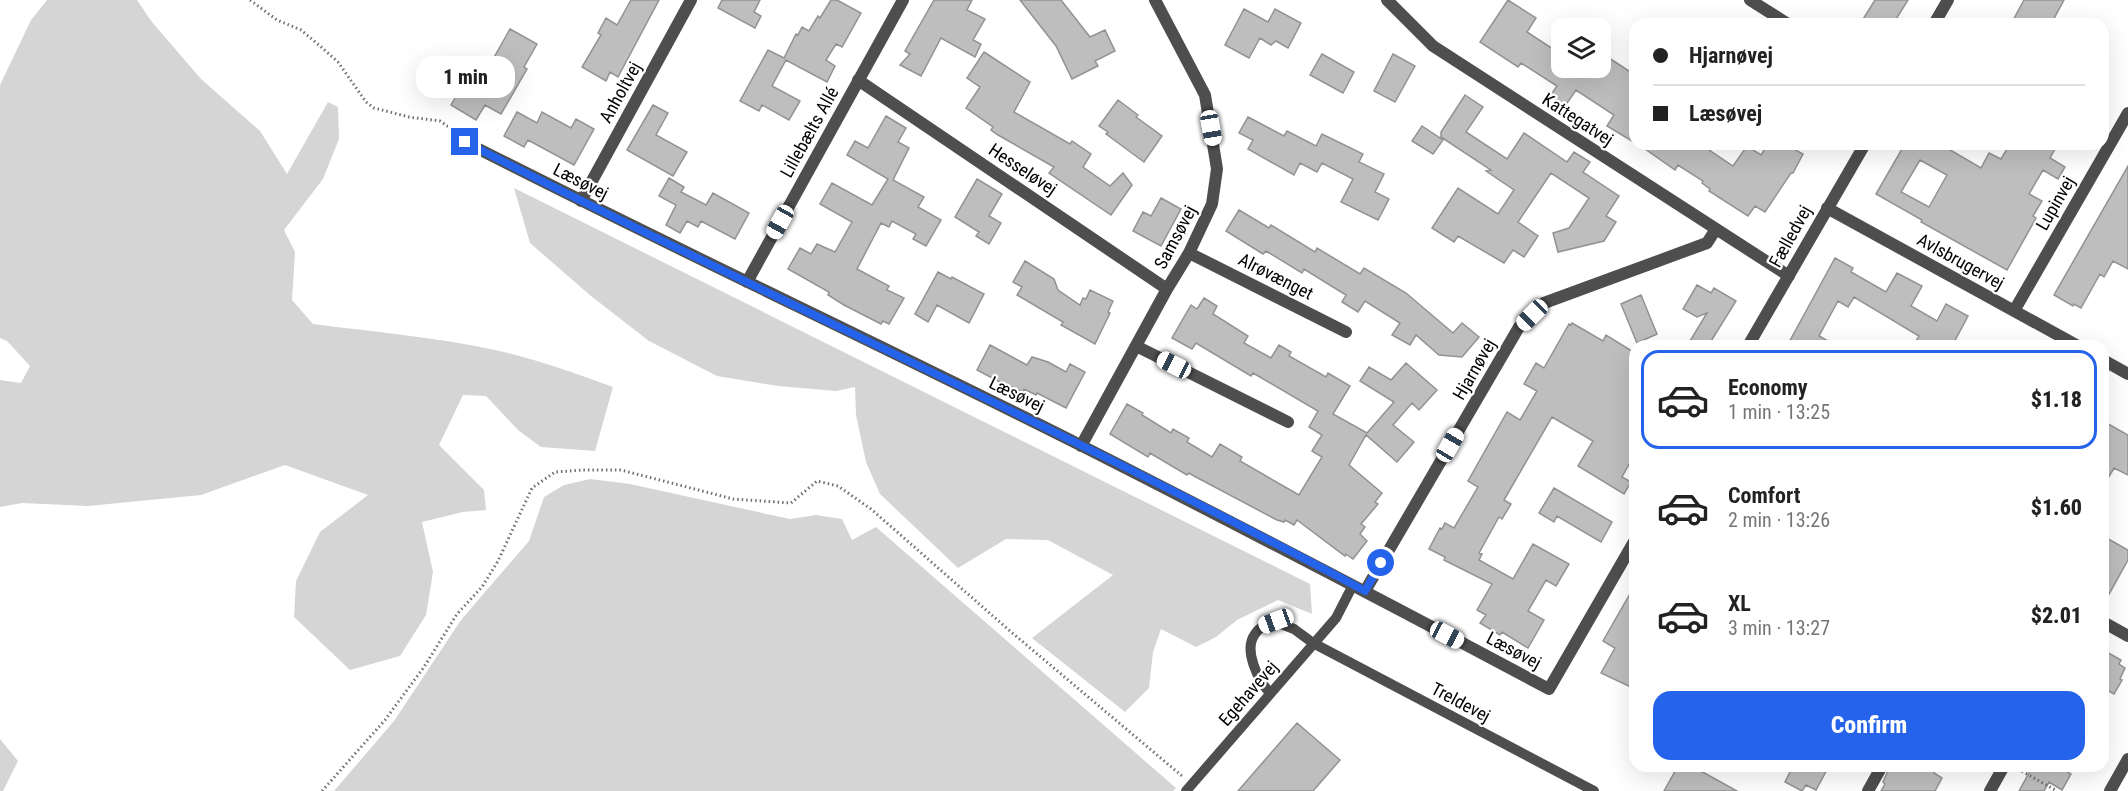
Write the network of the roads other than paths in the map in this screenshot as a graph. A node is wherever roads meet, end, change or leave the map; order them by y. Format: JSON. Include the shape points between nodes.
{"nodes":[{"id":1,"x":691,"y":0,"type":"edge"},
{"id":2,"x":903,"y":0,"type":"edge"},
{"id":3,"x":1155,"y":0,"type":"edge"},
{"id":4,"x":1387,"y":0,"type":"edge"},
{"id":5,"x":1750,"y":0,"type":"edge"},
{"id":6,"x":1948,"y":0,"type":"edge"},
{"id":7,"x":1778,"y":18,"type":"edge"},
{"id":8,"x":1938,"y":18,"type":"edge"},
{"id":9,"x":858,"y":80,"type":"junction"},
{"id":10,"x":2128,"y":113,"type":"edge"},
{"id":11,"x":465,"y":142,"type":"road end"},
{"id":12,"x":2109,"y":146,"type":"edge"},
{"id":13,"x":1861,"y":150,"type":"edge"},
{"id":14,"x":2107,"y":150,"type":"edge"},
{"id":15,"x":581,"y":201,"type":"junction"},
{"id":16,"x":1827,"y":208,"type":"junction"},
{"id":17,"x":1716,"y":229,"type":"junction"},
{"id":18,"x":1190,"y":253,"type":"junction"},
{"id":19,"x":1789,"y":276,"type":"junction"},
{"id":20,"x":747,"y":282,"type":"junction"},
{"id":21,"x":1167,"y":289,"type":"junction"},
{"id":22,"x":2014,"y":311,"type":"junction"},
{"id":23,"x":1346,"y":332,"type":"dead end"},
{"id":24,"x":1752,"y":340,"type":"edge"},
{"id":25,"x":2067,"y":340,"type":"edge"},
{"id":26,"x":1136,"y":346,"type":"junction"},
{"id":27,"x":2109,"y":363,"type":"edge"},
{"id":28,"x":2128,"y":374,"type":"edge"},
{"id":29,"x":1288,"y":422,"type":"dead end"},
{"id":30,"x":1081,"y":446,"type":"junction"},
{"id":31,"x":1629,"y":550,"type":"edge"},
{"id":32,"x":1353,"y":585,"type":"junction"},
{"id":33,"x":1365,"y":591,"type":"junction"},
{"id":34,"x":2109,"y":625,"type":"edge"},
{"id":35,"x":2128,"y":636,"type":"edge"},
{"id":36,"x":1313,"y":643,"type":"junction"},
{"id":37,"x":1270,"y":693,"type":"junction"},
{"id":38,"x":2128,"y":759,"type":"edge"},
{"id":39,"x":1879,"y":772,"type":"edge"},
{"id":40,"x":2001,"y":772,"type":"edge"},
{"id":41,"x":1189,"y":787,"type":"edge"},
{"id":42,"x":1594,"y":791,"type":"edge"},
{"id":43,"x":1868,"y":791,"type":"edge"},
{"id":44,"x":1990,"y":791,"type":"edge"},
{"id":45,"x":2110,"y":791,"type":"edge"}],
"edges":[{"from":1,"to":15,"type":"street","name":"Anholtvej"},
{"from":2,"to":9,"type":"street","name":"Lillebælts Allé"},
{"from":3,"to":18,"type":"street","name":"Samsøvej","via":[[1205,95],[1214,145],[1217,169],[1212,204]]},
{"from":4,"to":17,"type":"street","name":"Kattegatvej","via":[[1433,46]]},
{"from":5,"to":7,"type":"street"},
{"from":6,"to":8,"type":"street"},
{"from":9,"to":20,"type":"street","name":"Lillebælts Allé"},
{"from":9,"to":21,"type":"street","name":"Hesseløvej"},
{"from":10,"to":12,"type":"street","name":"Lupinvej"},
{"from":11,"to":15,"type":"street","name":"Læsøvej"},
{"from":13,"to":16,"type":"street","name":"Fælledvej"},
{"from":14,"to":22,"type":"street","name":"Lupinvej"},
{"from":15,"to":20,"type":"street","name":"Læsøvej"},
{"from":16,"to":19,"type":"street","name":"Fælledvej"},
{"from":16,"to":22,"type":"street","name":"Avlsbrugervej"},
{"from":17,"to":19,"type":"street","name":"Kattegatvej"},
{"from":17,"to":33,"type":"street","name":"Hjarnøvej","via":[[1707,243],[1544,303],[1519,327]]},
{"from":18,"to":21,"type":"street","name":"Samsøvej"},
{"from":18,"to":23,"type":"street","name":"Alrøvænget"},
{"from":19,"to":24,"type":"street","name":"Fælledvej"},
{"from":20,"to":30,"type":"street","name":"Læsøvej"},
{"from":21,"to":26,"type":"street","name":"Samsøvej"},
{"from":22,"to":25,"type":"street","name":"Avlsbrugervej"},
{"from":26,"to":29,"type":"street"},
{"from":26,"to":30,"type":"street","name":"Samsøvej"},
{"from":27,"to":28,"type":"street"},
{"from":30,"to":32,"type":"street","name":"Læsøvej"},
{"from":31,"to":33,"type":"street","name":"Læsøvej","via":[[1549,689]]},
{"from":32,"to":33,"type":"street","name":"Læsøvej"},
{"from":32,"to":36,"type":"lane","name":"Egehavevej","via":[[1336,618]]},
{"from":34,"to":35,"type":"street"},
{"from":36,"to":37,"type":"lane","name":"Egehavevej"},
{"from":36,"to":37,"type":"lane","name":"Treldevej","via":[[1276,621],[1263,626],[1254,636],[1251,649],[1255,666],[1261,684]]},
{"from":36,"to":42,"type":"lane","name":"Treldevej"},
{"from":37,"to":41,"type":"lane","name":"Egehavevej"},
{"from":38,"to":45,"type":"street"},
{"from":39,"to":43,"type":"street"},
{"from":40,"to":44,"type":"street"}]}
